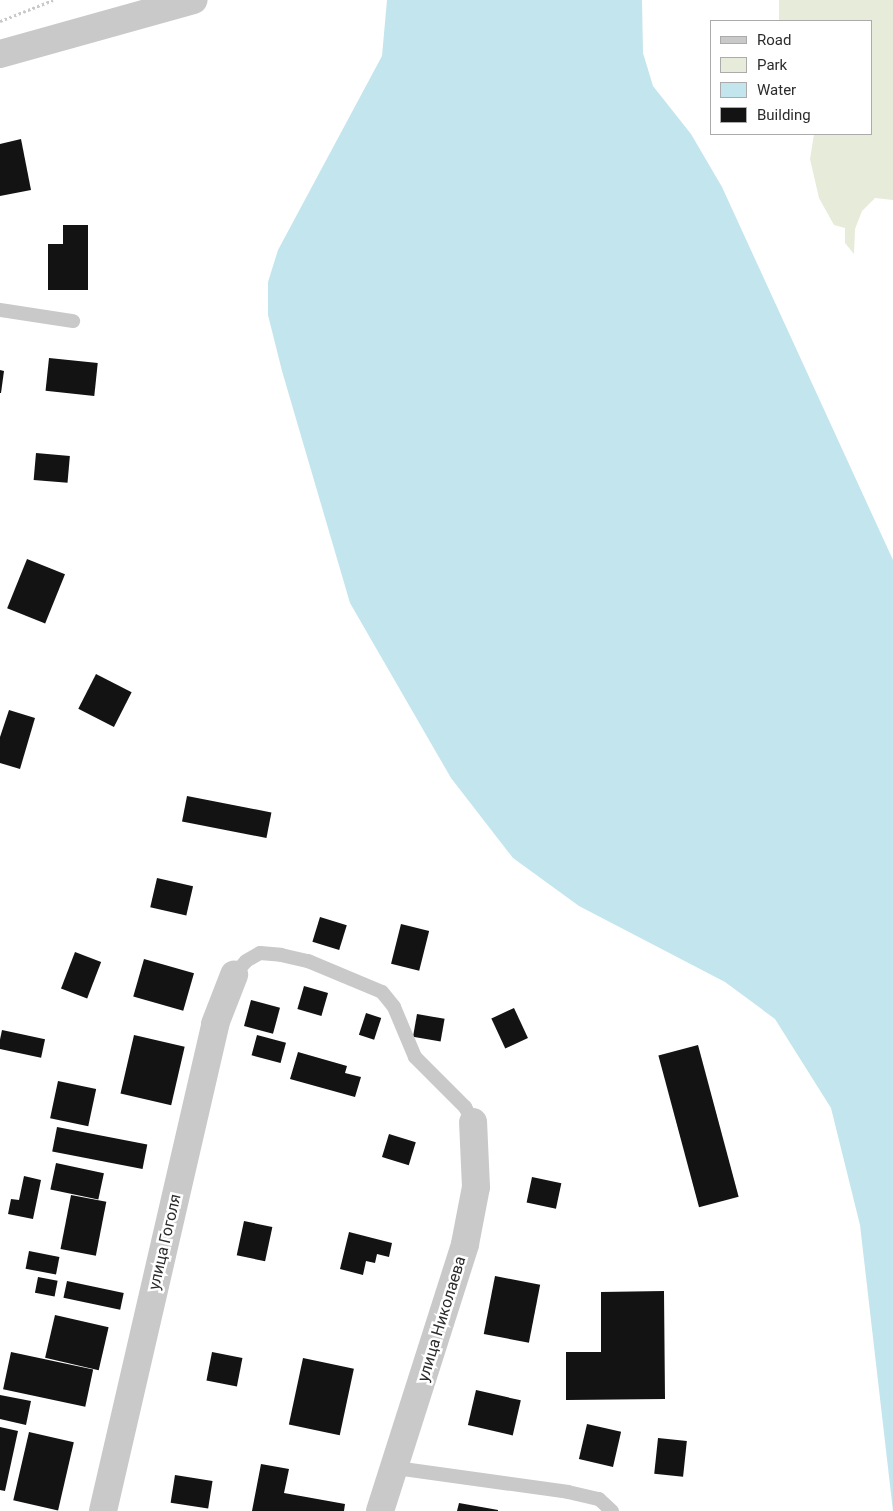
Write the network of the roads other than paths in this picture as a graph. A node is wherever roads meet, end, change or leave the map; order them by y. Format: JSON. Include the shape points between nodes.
{"nodes":[{"id":1,"x":194,"y":0,"type":"edge"},
{"id":2,"x":0,"y":54,"type":"edge"},
{"id":3,"x":0,"y":310,"type":"edge"},
{"id":4,"x":73,"y":322,"type":"dead end"},
{"id":5,"x":234,"y":975,"type":"joint"},
{"id":6,"x":473,"y":1122,"type":"joint"},
{"id":7,"x":396,"y":1468,"type":"junction"},
{"id":8,"x":103,"y":1511,"type":"edge"},
{"id":9,"x":380,"y":1511,"type":"edge"},
{"id":10,"x":612,"y":1511,"type":"edge"}],
"edges":[{"from":1,"to":2,"type":"street"},
{"from":3,"to":4,"type":"lane"},
{"from":5,"to":6,"type":"lane","via":[[246,961],[260,954],[281,955],[308,961],[382,992],[394,1007],[416,1057],[465,1107]]},
{"from":5,"to":8,"type":"street","name":"улица Гоголя","via":[[214,1024]]},
{"from":6,"to":7,"type":"street","name":"улица Николаева","via":[[476,1187],[466,1244]]},
{"from":7,"to":9,"type":"street","name":"улица Николаева"},
{"from":7,"to":10,"type":"lane","via":[[576,1494],[599,1499]]}]}
